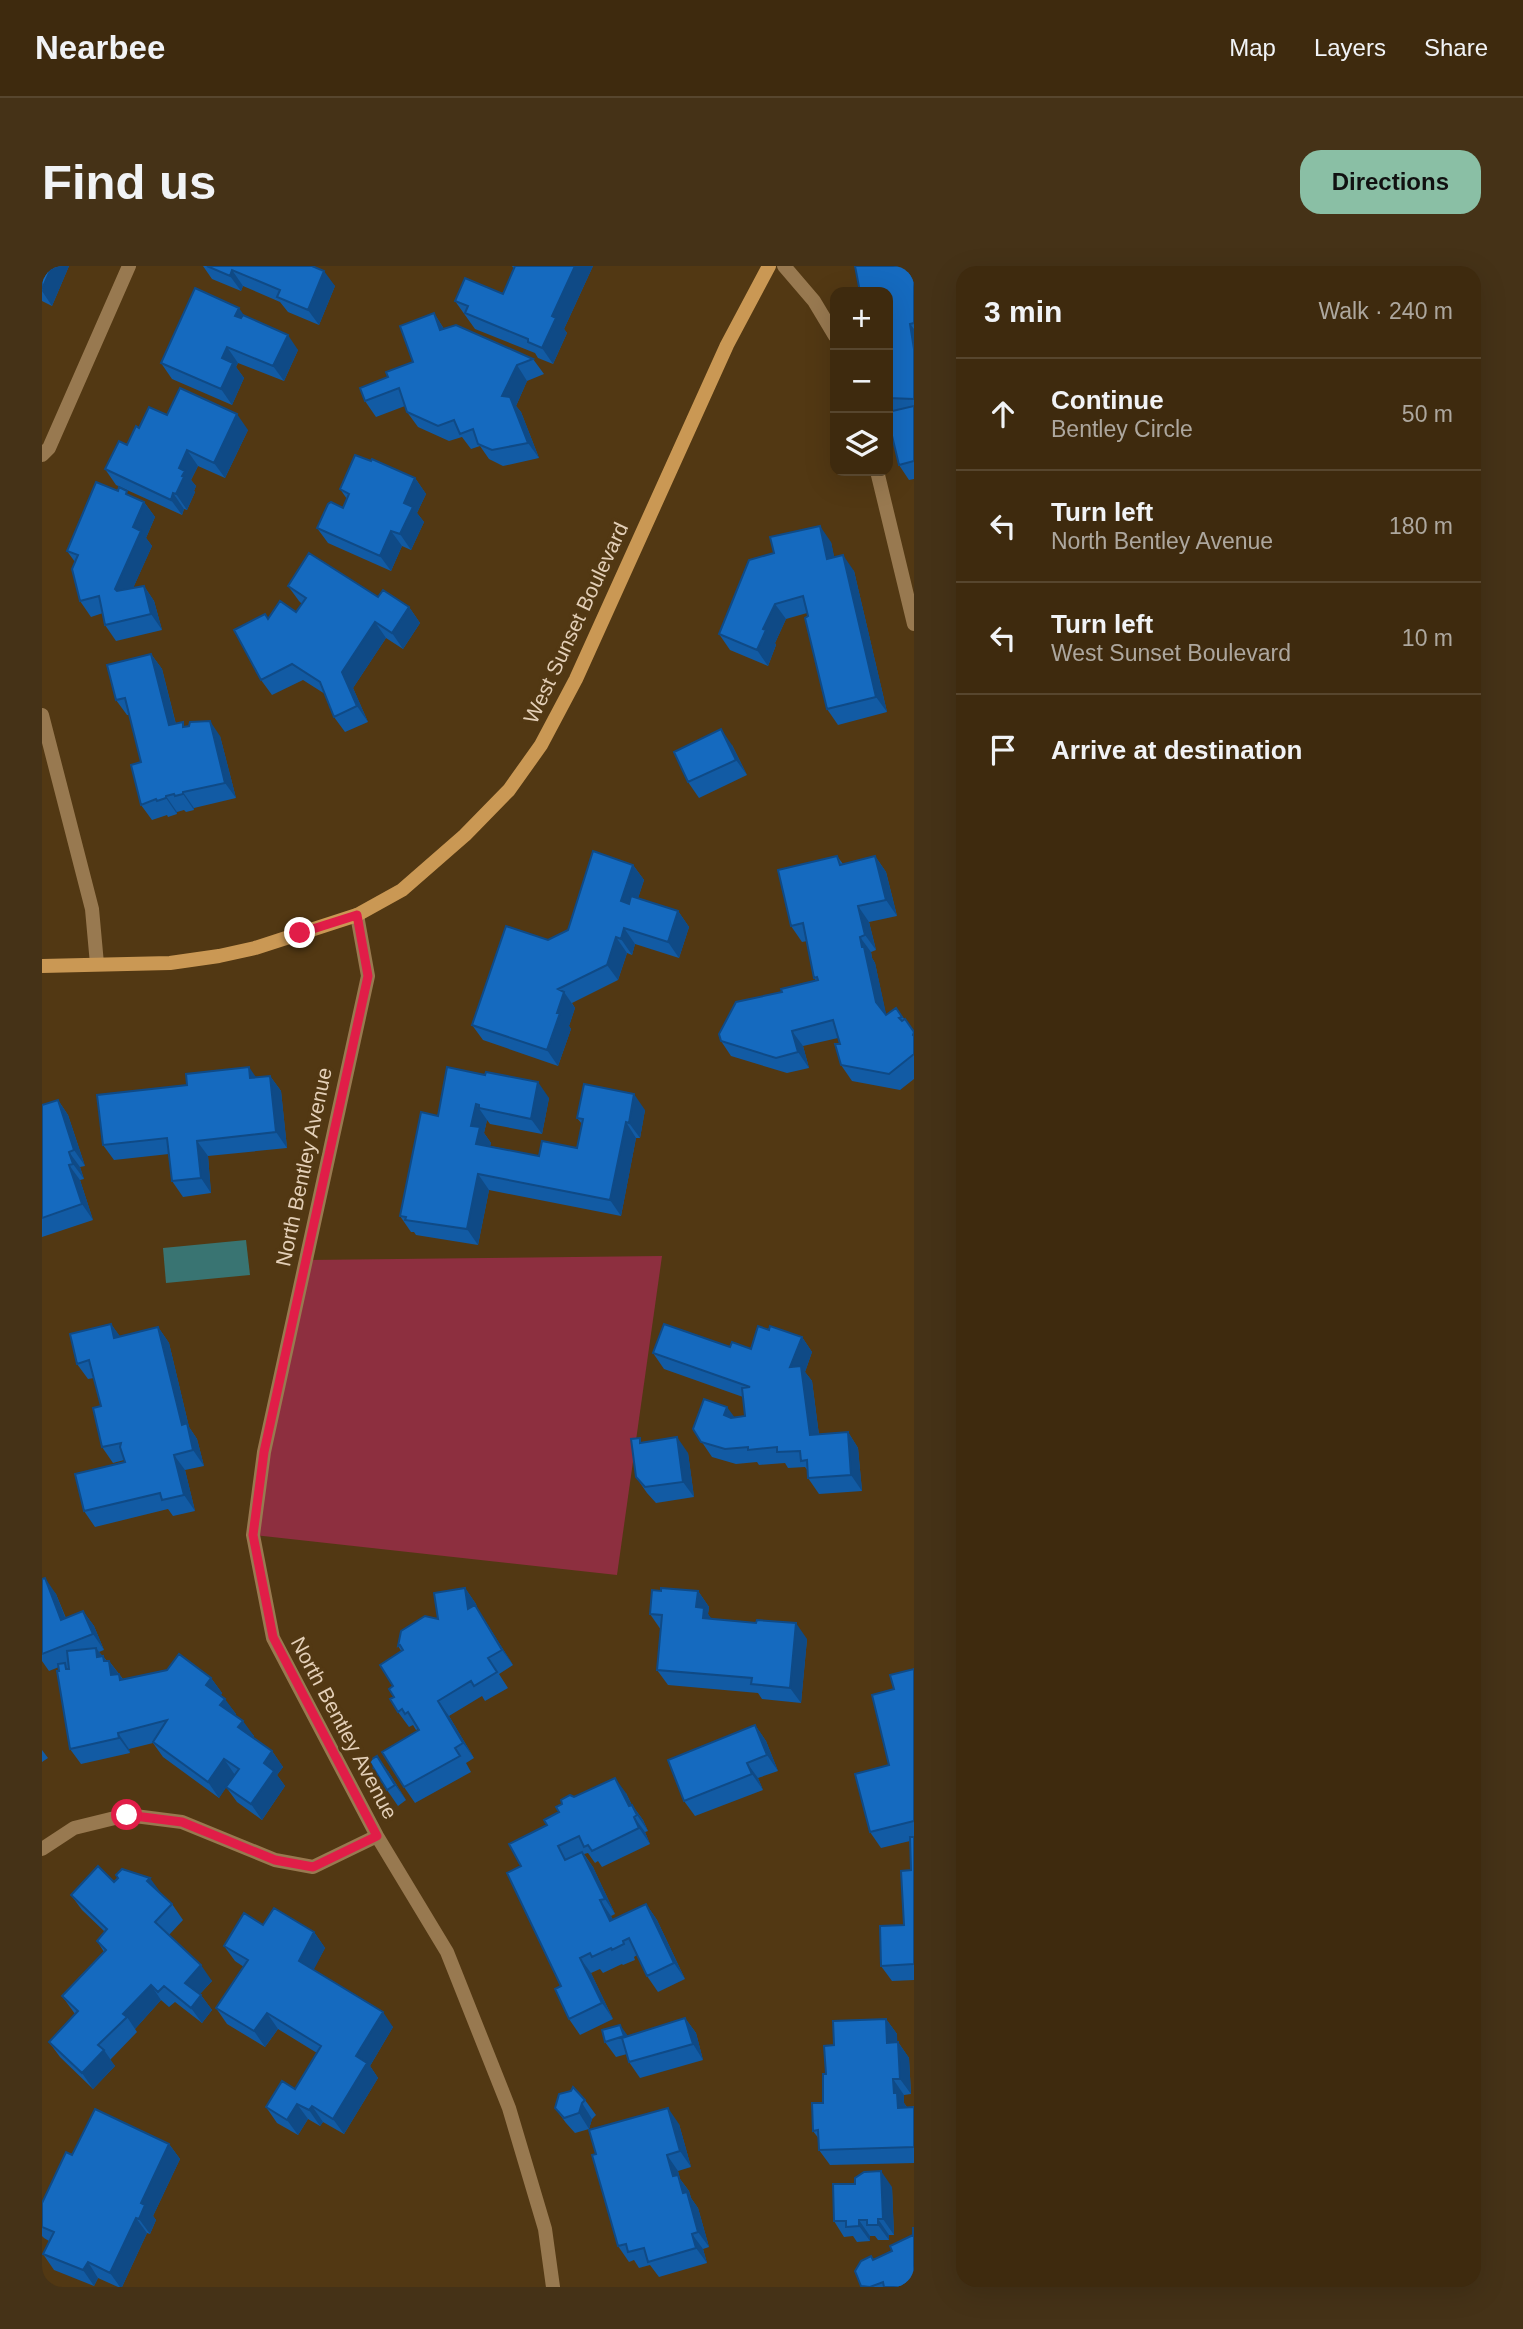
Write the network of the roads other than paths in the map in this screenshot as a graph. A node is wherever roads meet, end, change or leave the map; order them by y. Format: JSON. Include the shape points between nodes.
{"nodes":[{"id":1,"x":129,"y":266,"type":"edge"},
{"id":2,"x":769,"y":266,"type":"edge"},
{"id":3,"x":784,"y":266,"type":"edge"},
{"id":4,"x":830,"y":328,"type":"edge"},
{"id":5,"x":42,"y":455,"type":"edge"},
{"id":6,"x":878,"y":476,"type":"edge"},
{"id":7,"x":914,"y":624,"type":"edge"},
{"id":8,"x":42,"y":715,"type":"edge"},
{"id":9,"x":357,"y":915,"type":"junction"},
{"id":10,"x":97,"y":964,"type":"junction"},
{"id":11,"x":42,"y":966,"type":"edge"},
{"id":12,"x":377,"y":1836,"type":"junction"},
{"id":13,"x":42,"y":1849,"type":"edge"},
{"id":14,"x":554,"y":2287,"type":"edge"}],
"edges":[{"from":1,"to":5,"type":"street","via":[[50,447]]},
{"from":2,"to":9,"type":"main road","name":"West Sunset Boulevard","via":[[727,345],[576,679],[541,746],[509,790],[465,835],[401,890]]},
{"from":3,"to":4,"type":"street"},
{"from":6,"to":7,"type":"street"},
{"from":8,"to":10,"type":"street","via":[[92,909]]},
{"from":9,"to":10,"type":"main road","name":"West Sunset Boulevard","via":[[219,956]]},
{"from":9,"to":12,"type":"street","name":"North Bentley Avenue","via":[[368,976],[264,1452],[253,1535],[273,1637]]},
{"from":10,"to":11,"type":"main road","name":"West Sunset Boulevard"},
{"from":12,"to":13,"type":"street","via":[[313,1867],[275,1860],[182,1822],[127,1815],[74,1828]]},
{"from":12,"to":14,"type":"street","name":"North Bentley Avenue","via":[[447,1952],[509,2108],[545,2229]]}]}
